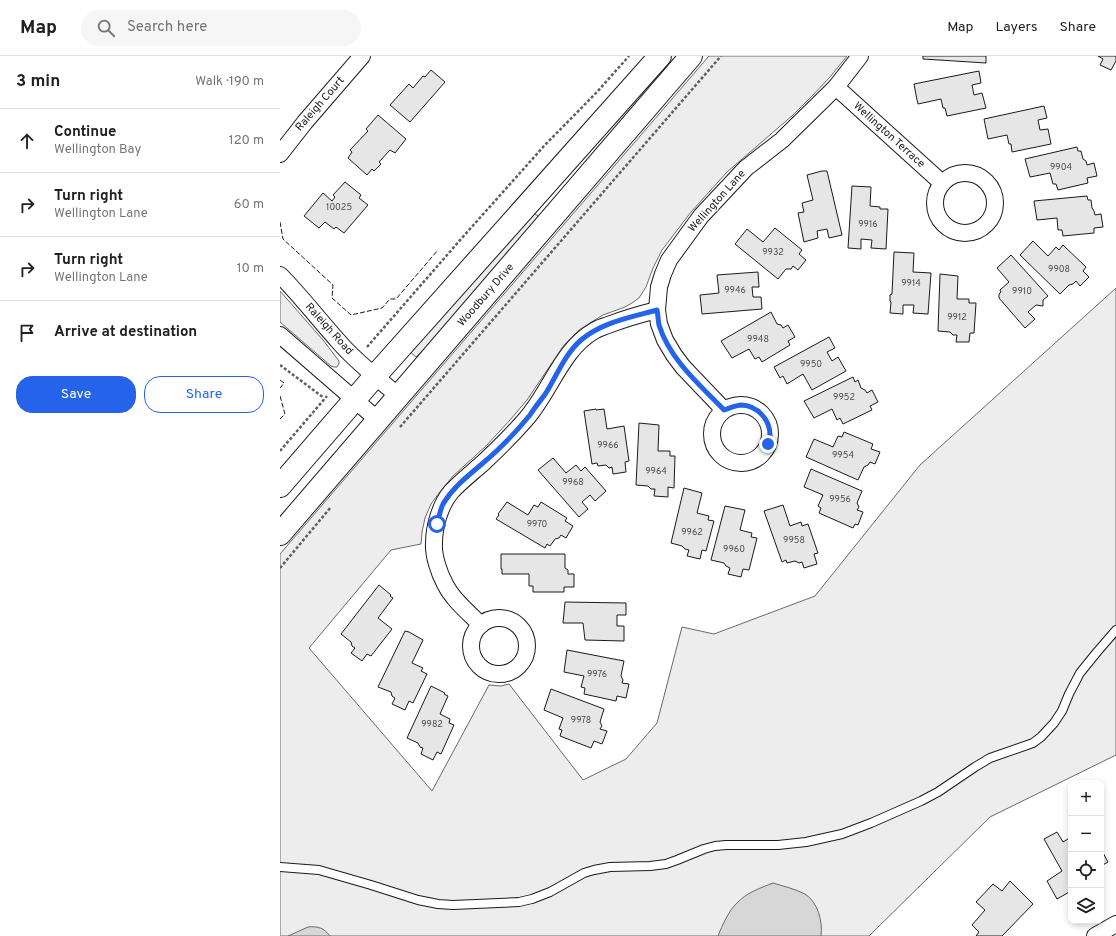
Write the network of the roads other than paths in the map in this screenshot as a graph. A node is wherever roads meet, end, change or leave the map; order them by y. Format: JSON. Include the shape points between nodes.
{"nodes":[{"id":1,"x":362,"y":56,"type":"edge"},
{"id":2,"x":660,"y":56,"type":"edge"},
{"id":3,"x":692,"y":56,"type":"edge"},
{"id":4,"x":860,"y":56,"type":"edge"},
{"id":5,"x":836,"y":87,"type":"junction"},
{"id":6,"x":280,"y":154,"type":"edge"},
{"id":7,"x":942,"y":183,"type":"dead end"},
{"id":8,"x":280,"y":275,"type":"edge"},
{"id":9,"x":657,"y":310,"type":"junction"},
{"id":10,"x":280,"y":335,"type":"edge"},
{"id":11,"x":375,"y":376,"type":"junction"},
{"id":12,"x":398,"y":396,"type":"junction"},
{"id":13,"x":355,"y":400,"type":"junction"},
{"id":14,"x":724,"y":410,"type":"dead end"},
{"id":15,"x":378,"y":420,"type":"junction"},
{"id":16,"x":280,"y":486,"type":"edge"},
{"id":17,"x":280,"y":534,"type":"edge"},
{"id":18,"x":481,"y":624,"type":"dead end"},
{"id":19,"x":1116,"y":630,"type":"edge"},
{"id":20,"x":280,"y":866,"type":"edge"},
{"id":21,"x":1116,"y":924,"type":"edge"},
{"id":22,"x":1095,"y":936,"type":"edge"}],
"edges":[{"from":1,"to":6,"type":"street","name":"Raleigh Court"},
{"from":2,"to":11,"type":"main road"},
{"from":3,"to":12,"type":"main road","name":"Woodbury Drive"},
{"from":4,"to":5,"type":"street","name":"Wellington Lane"},
{"from":5,"to":7,"type":"street","name":"Wellington Terrace"},
{"from":5,"to":9,"type":"street","name":"Wellington Lane","via":[[782,140],[746,168],[701,216],[669,260],[659,287]]},
{"from":8,"to":11,"type":"street","name":"Raleigh Road","via":[[339,342]]},
{"from":9,"to":14,"type":"street","name":"Wellington Lane","via":[[665,340],[674,355]]},
{"from":9,"to":18,"type":"street","via":[[594,330],[580,340],[528,416],[505,442],[450,493],[442,505],[434,544],[437,564],[453,596]]},
{"from":10,"to":13,"type":"street"},
{"from":11,"to":12,"type":"street","name":"Raleigh Road"},
{"from":11,"to":13,"type":"main road"},
{"from":12,"to":15,"type":"main road","name":"Woodbury Drive"},
{"from":13,"to":15,"type":"street"},
{"from":13,"to":16,"type":"main road"},
{"from":15,"to":17,"type":"main road","name":"Woodbury Drive"},
{"from":19,"to":20,"type":"lane","via":[[1080,673],[1062,711],[1041,738],[990,758],[921,801],[842,834],[806,842],[715,846],[666,864],[594,870],[550,892],[519,902],[438,904],[319,870]]},
{"from":21,"to":22,"type":"street"}]}
